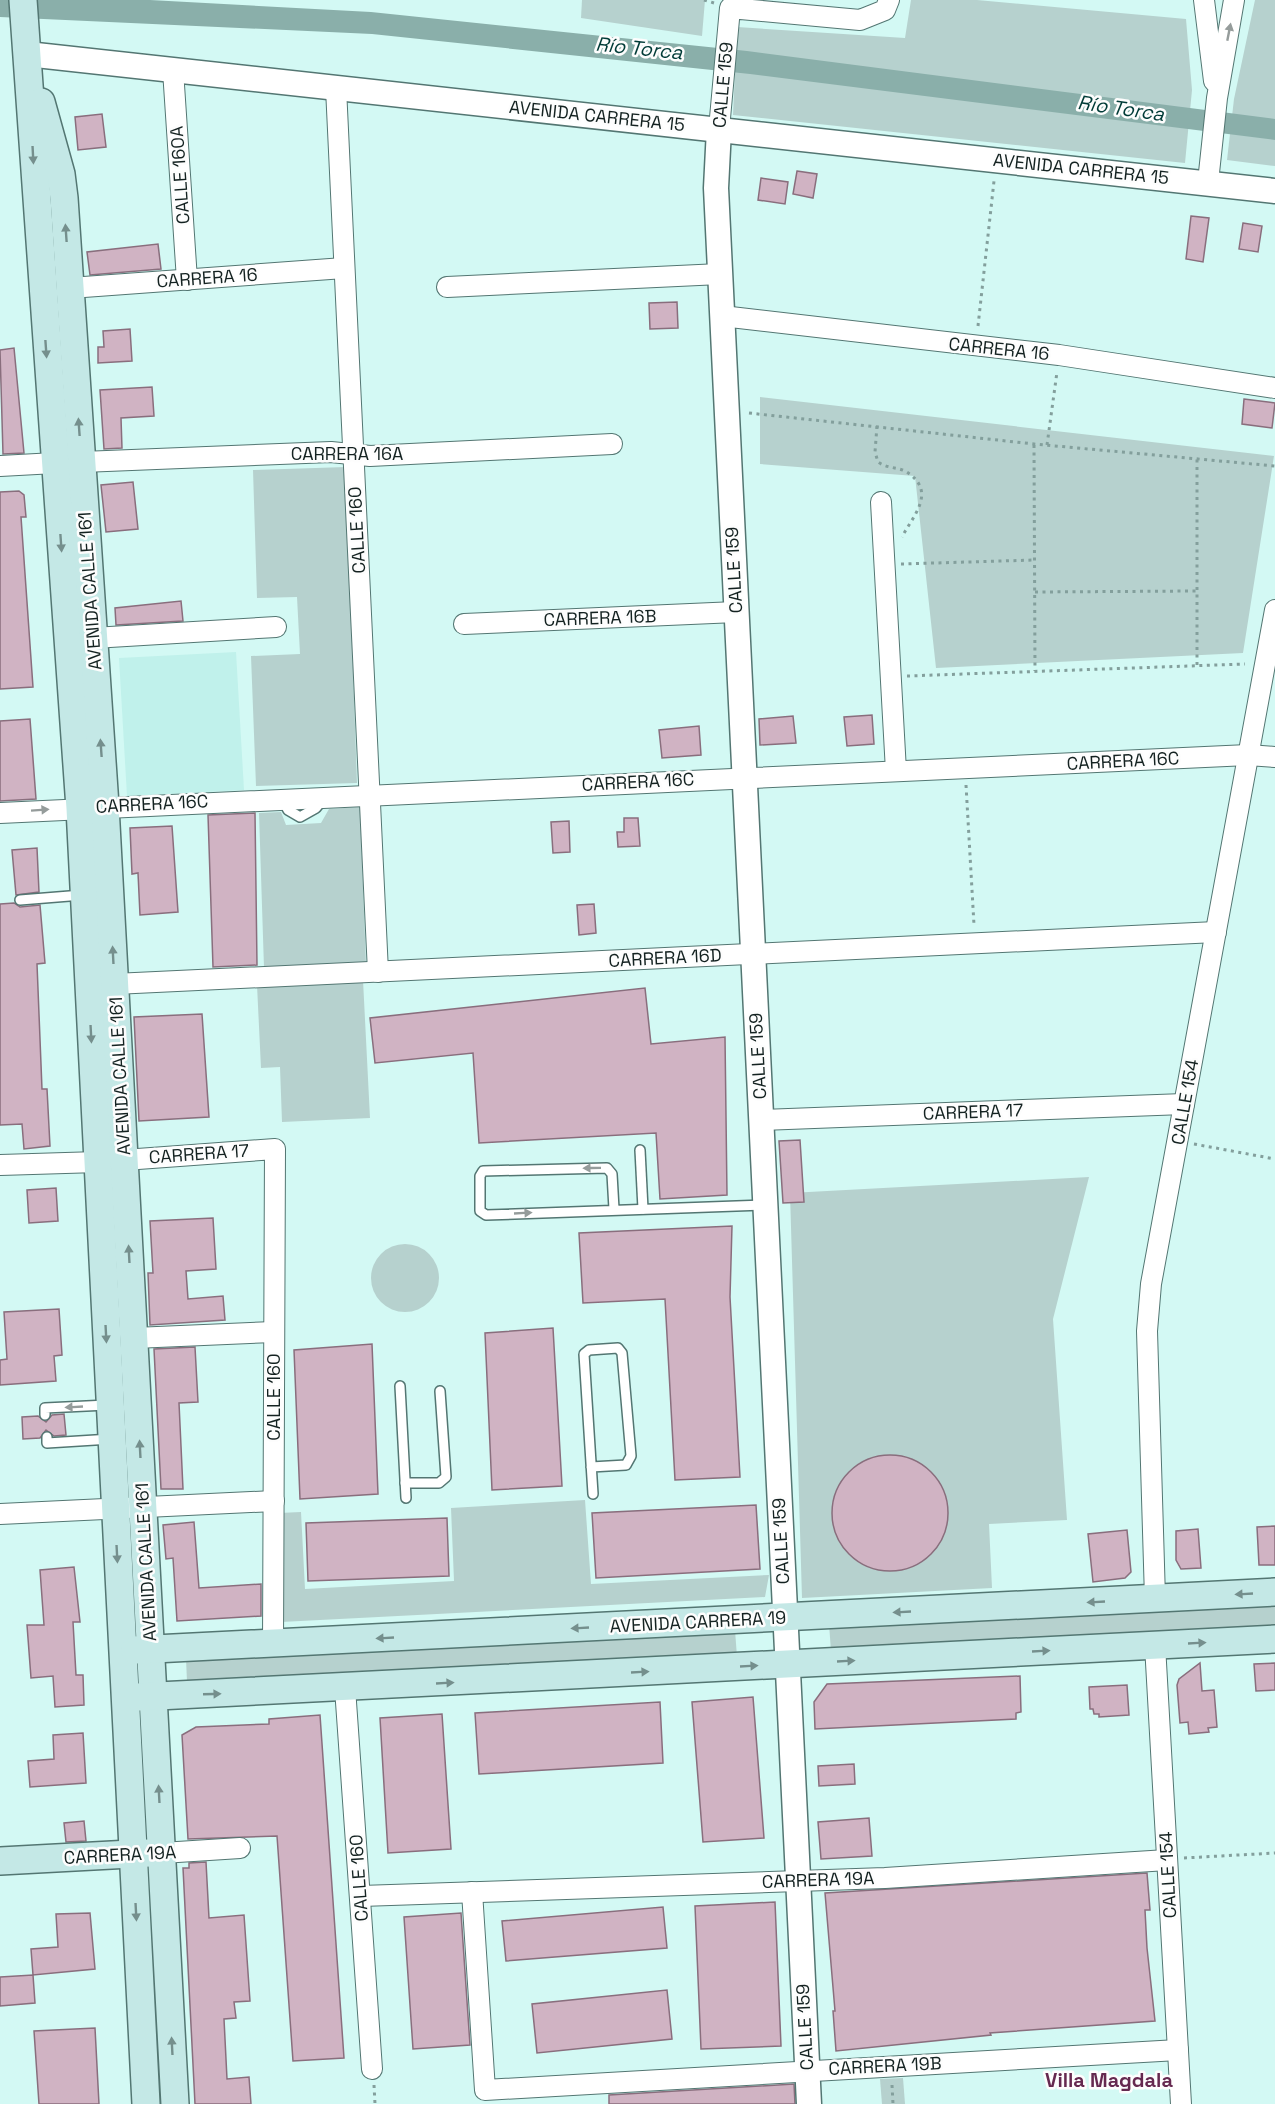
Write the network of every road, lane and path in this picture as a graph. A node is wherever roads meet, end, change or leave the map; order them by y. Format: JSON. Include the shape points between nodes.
{"nodes":[{"id":1,"x":22,"y":0,"type":"edge"},
{"id":2,"x":889,"y":0,"type":"edge"},
{"id":3,"x":1204,"y":0,"type":"edge"},
{"id":4,"x":1234,"y":0,"type":"edge"},
{"id":5,"x":26,"y":44,"type":"junction"},
{"id":6,"x":173,"y":70,"type":"junction"},
{"id":7,"x":336,"y":88,"type":"junction"},
{"id":8,"x":1216,"y":98,"type":"junction"},
{"id":9,"x":720,"y":121,"type":"junction"},
{"id":10,"x":994,"y":174,"type":"dead end"},
{"id":11,"x":1208,"y":182,"type":"junction"},
{"id":12,"x":1275,"y":191,"type":"edge"},
{"id":13,"x":344,"y":268,"type":"junction"},
{"id":14,"x":720,"y":274,"type":"junction"},
{"id":15,"x":187,"y":280,"type":"junction"},
{"id":16,"x":447,"y":287,"type":"dead end"},
{"id":17,"x":70,"y":288,"type":"junction"},
{"id":18,"x":722,"y":316,"type":"junction"},
{"id":19,"x":976,"y":346,"type":"junction"},
{"id":20,"x":1059,"y":355,"type":"junction"},
{"id":21,"x":1275,"y":388,"type":"edge"},
{"id":22,"x":727,"y":411,"type":"junction"},
{"id":23,"x":612,"y":444,"type":"dead end"},
{"id":24,"x":1034,"y":444,"type":"junction"},
{"id":25,"x":1047,"y":445,"type":"junction"},
{"id":26,"x":353,"y":454,"type":"junction"},
{"id":27,"x":1197,"y":459,"type":"junction"},
{"id":28,"x":82,"y":462,"type":"junction"},
{"id":29,"x":55,"y":463,"type":"junction"},
{"id":30,"x":0,"y":466,"type":"edge"},
{"id":31,"x":1275,"y":466,"type":"edge"},
{"id":32,"x":881,"y":502,"type":"dead end"},
{"id":33,"x":1035,"y":560,"type":"junction"},
{"id":34,"x":901,"y":564,"type":"dead end"},
{"id":35,"x":1197,"y":591,"type":"junction"},
{"id":36,"x":1035,"y":592,"type":"junction"},
{"id":37,"x":1275,"y":610,"type":"edge"},
{"id":38,"x":736,"y":612,"type":"junction"},
{"id":39,"x":464,"y":624,"type":"dead end"},
{"id":40,"x":276,"y":627,"type":"dead end"},
{"id":41,"x":93,"y":638,"type":"junction"},
{"id":42,"x":1265,"y":664,"type":"junction"},
{"id":43,"x":1197,"y":665,"type":"junction"},
{"id":44,"x":1035,"y":671,"type":"junction"},
{"id":45,"x":891,"y":676,"type":"junction"},
{"id":46,"x":1248,"y":755,"type":"junction"},
{"id":47,"x":1275,"y":757,"type":"edge"},
{"id":48,"x":965,"y":768,"type":"junction"},
{"id":49,"x":896,"y":771,"type":"junction"},
{"id":50,"x":744,"y":777,"type":"junction"},
{"id":51,"x":369,"y":795,"type":"junction"},
{"id":52,"x":92,"y":807,"type":"junction"},
{"id":53,"x":0,"y":813,"type":"edge"},
{"id":54,"x":85,"y":895,"type":"junction"},
{"id":55,"x":20,"y":900,"type":"dead end"},
{"id":56,"x":1216,"y":932,"type":"junction"},
{"id":57,"x":975,"y":943,"type":"junction"},
{"id":58,"x":753,"y":954,"type":"junction"},
{"id":59,"x":378,"y":972,"type":"junction"},
{"id":60,"x":114,"y":984,"type":"junction"},
{"id":61,"x":1184,"y":1104,"type":"junction"},
{"id":62,"x":761,"y":1120,"type":"junction"},
{"id":63,"x":1178,"y":1140,"type":"junction"},
{"id":64,"x":275,"y":1149,"type":"joint"},
{"id":65,"x":640,"y":1150,"type":"dead end"},
{"id":66,"x":1275,"y":1159,"type":"edge"},
{"id":67,"x":124,"y":1160,"type":"junction"},
{"id":68,"x":98,"y":1162,"type":"junction"},
{"id":69,"x":0,"y":1165,"type":"edge"},
{"id":70,"x":765,"y":1205,"type":"junction"},
{"id":71,"x":614,"y":1209,"type":"junction"},
{"id":72,"x":642,"y":1209,"type":"junction"},
{"id":73,"x":274,"y":1332,"type":"junction"},
{"id":74,"x":134,"y":1338,"type":"junction"},
{"id":75,"x":400,"y":1386,"type":"dead end"},
{"id":76,"x":440,"y":1391,"type":"dead end"},
{"id":77,"x":110,"y":1405,"type":"junction"},
{"id":78,"x":45,"y":1415,"type":"dead end"},
{"id":79,"x":47,"y":1437,"type":"dead end"},
{"id":80,"x":111,"y":1439,"type":"junction"},
{"id":81,"x":591,"y":1467,"type":"junction"},
{"id":82,"x":405,"y":1483,"type":"junction"},
{"id":83,"x":593,"y":1494,"type":"dead end"},
{"id":84,"x":406,"y":1498,"type":"dead end"},
{"id":85,"x":274,"y":1501,"type":"junction"},
{"id":86,"x":143,"y":1507,"type":"junction"},
{"id":87,"x":115,"y":1509,"type":"junction"},
{"id":88,"x":0,"y":1514,"type":"edge"},
{"id":89,"x":1275,"y":1592,"type":"edge"},
{"id":90,"x":1155,"y":1598,"type":"junction"},
{"id":91,"x":785,"y":1617,"type":"junction"},
{"id":92,"x":1275,"y":1639,"type":"edge"},
{"id":93,"x":273,"y":1644,"type":"junction"},
{"id":94,"x":1155,"y":1645,"type":"junction"},
{"id":95,"x":151,"y":1649,"type":"junction"},
{"id":96,"x":122,"y":1650,"type":"junction"},
{"id":97,"x":788,"y":1664,"type":"junction"},
{"id":98,"x":345,"y":1688,"type":"junction"},
{"id":99,"x":154,"y":1696,"type":"junction"},
{"id":100,"x":124,"y":1698,"type":"junction"},
{"id":101,"x":240,"y":1848,"type":"dead end"},
{"id":102,"x":162,"y":1852,"type":"junction"},
{"id":103,"x":1275,"y":1853,"type":"edge"},
{"id":104,"x":133,"y":1854,"type":"junction"},
{"id":105,"x":1167,"y":1860,"type":"junction"},
{"id":106,"x":0,"y":1861,"type":"edge"},
{"id":107,"x":798,"y":1881,"type":"junction"},
{"id":108,"x":472,"y":1892,"type":"junction"},
{"id":109,"x":361,"y":1896,"type":"junction"},
{"id":110,"x":1178,"y":2050,"type":"junction"},
{"id":111,"x":372,"y":2069,"type":"dead end"},
{"id":112,"x":807,"y":2070,"type":"junction"},
{"id":113,"x":146,"y":2104,"type":"edge"},
{"id":114,"x":175,"y":2104,"type":"edge"},
{"id":115,"x":809,"y":2104,"type":"edge"},
{"id":116,"x":1181,"y":2104,"type":"edge"}],
"edges":[{"from":1,"to":5,"type":"main road","name":"AVENIDA CALLE 161"},
{"from":2,"to":9,"type":"street","name":"CALLE 159","via":[[885,10],[860,20],[730,8]]},
{"from":3,"to":8,"type":"street"},
{"from":8,"to":4,"type":"street","one_way":true},
{"from":5,"to":6,"type":"street","name":"AVENIDA CARRERA 15"},
{"from":17,"to":5,"type":"main road","name":"AVENIDA CALLE 161","one_way":true,"via":[[61,174]]},
{"from":5,"to":29,"type":"main road","name":"AVENIDA CALLE 161","one_way":true},
{"from":6,"to":7,"type":"street","name":"AVENIDA CARRERA 15"},
{"from":6,"to":15,"type":"street","name":"CALLE 160A"},
{"from":7,"to":9,"type":"street","name":"AVENIDA CARRERA 15"},
{"from":7,"to":13,"type":"street","name":"CALLE 160"},
{"from":8,"to":11,"type":"street"},
{"from":9,"to":11,"type":"street","name":"AVENIDA CARRERA 15"},
{"from":9,"to":14,"type":"street","name":"CALLE 159","via":[[716,188]]},
{"from":10,"to":19,"type":"path"},
{"from":11,"to":12,"type":"street","name":"AVENIDA CARRERA 15"},
{"from":13,"to":15,"type":"street","name":"CARRERA 16"},
{"from":13,"to":26,"type":"street","name":"CALLE 160"},
{"from":14,"to":16,"type":"street"},
{"from":14,"to":18,"type":"street","name":"CALLE 159"},
{"from":15,"to":17,"type":"street","name":"CARRERA 16"},
{"from":28,"to":17,"type":"main road","name":"AVENIDA CALLE 161","one_way":true},
{"from":18,"to":19,"type":"street","name":"CARRERA 16"},
{"from":18,"to":22,"type":"street","name":"CALLE 159"},
{"from":19,"to":20,"type":"street","name":"CARRERA 16"},
{"from":20,"to":21,"type":"street","name":"CARRERA 16"},
{"from":20,"to":25,"type":"path"},
{"from":22,"to":24,"type":"path"},
{"from":22,"to":38,"type":"street","name":"CALLE 159"},
{"from":23,"to":26,"type":"street","name":"CARRERA 16A"},
{"from":24,"to":25,"type":"path"},
{"from":24,"to":33,"type":"path"},
{"from":25,"to":27,"type":"path"},
{"from":26,"to":28,"type":"street","name":"CARRERA 16A"},
{"from":26,"to":51,"type":"street","name":"CALLE 160"},
{"from":27,"to":31,"type":"path"},
{"from":27,"to":35,"type":"path"},
{"from":28,"to":41,"type":"main road","name":"AVENIDA CALLE 161"},
{"from":29,"to":30,"type":"street"},
{"from":29,"to":52,"type":"main road","name":"AVENIDA CALLE 161","one_way":true},
{"from":32,"to":45,"type":"street"},
{"from":33,"to":34,"type":"path"},
{"from":33,"to":36,"type":"path"},
{"from":35,"to":36,"type":"path"},
{"from":35,"to":43,"type":"path"},
{"from":36,"to":44,"type":"path"},
{"from":37,"to":42,"type":"street","name":"CALLE 154"},
{"from":38,"to":39,"type":"street","name":"CARRERA 16B"},
{"from":38,"to":50,"type":"street","name":"CALLE 159"},
{"from":40,"to":41,"type":"street"},
{"from":52,"to":41,"type":"main road","name":"AVENIDA CALLE 161","one_way":true},
{"from":42,"to":43,"type":"path"},
{"from":42,"to":46,"type":"street","name":"CALLE 154"},
{"from":43,"to":44,"type":"path"},
{"from":44,"to":45,"type":"path"},
{"from":45,"to":49,"type":"street"},
{"from":46,"to":47,"type":"street","name":"CARRERA 16C"},
{"from":46,"to":48,"type":"street","name":"CARRERA 16C"},
{"from":46,"to":56,"type":"street","name":"CALLE 154"},
{"from":48,"to":49,"type":"street","name":"CARRERA 16C"},
{"from":48,"to":57,"type":"path"},
{"from":49,"to":50,"type":"street","name":"CARRERA 16C"},
{"from":50,"to":51,"type":"street","name":"CARRERA 16C"},
{"from":50,"to":58,"type":"street","name":"CALLE 159"},
{"from":51,"to":52,"type":"street","name":"CARRERA 16C"},
{"from":51,"to":59,"type":"street","name":"CALLE 160"},
{"from":53,"to":52,"type":"street","name":"CARRERA 16C","one_way":true},
{"from":52,"to":54,"type":"main road","name":"AVENIDA CALLE 161"},
{"from":60,"to":52,"type":"main road","name":"AVENIDA CALLE 161","one_way":true},
{"from":54,"to":55,"type":"lane"},
{"from":54,"to":68,"type":"main road","name":"AVENIDA CALLE 161","one_way":true},
{"from":56,"to":57,"type":"street","name":"CARRERA 16D"},
{"from":56,"to":61,"type":"street","name":"CALLE 154"},
{"from":57,"to":58,"type":"street","name":"CARRERA 16D"},
{"from":58,"to":59,"type":"street","name":"CARRERA 16D"},
{"from":58,"to":62,"type":"street","name":"CALLE 159"},
{"from":59,"to":60,"type":"street","name":"CARRERA 16D"},
{"from":60,"to":67,"type":"main road","name":"AVENIDA CALLE 161"},
{"from":61,"to":62,"type":"street","name":"CARRERA 17"},
{"from":61,"to":63,"type":"street","name":"CALLE 154"},
{"from":62,"to":70,"type":"street","name":"CALLE 159"},
{"from":63,"to":66,"type":"path"},
{"from":63,"to":90,"type":"street","name":"CALLE 154","via":[[1151,1284],[1147,1331]]},
{"from":64,"to":67,"type":"street","name":"CARRERA 17"},
{"from":64,"to":73,"type":"street","name":"CALLE 160"},
{"from":65,"to":72,"type":"lane"},
{"from":74,"to":67,"type":"main road","name":"AVENIDA CALLE 161","one_way":true},
{"from":68,"to":69,"type":"street"},
{"from":68,"to":77,"type":"main road","name":"AVENIDA CALLE 161","one_way":true},
{"from":70,"to":72,"type":"lane"},
{"from":70,"to":91,"type":"street","name":"CALLE 159"},
{"from":71,"to":71,"type":"lane","one_way":true,"via":[[612,1174],[607,1168],[483,1171],[480,1176],[480,1210],[486,1215]]},
{"from":71,"to":72,"type":"lane"},
{"from":73,"to":74,"type":"street"},
{"from":73,"to":85,"type":"street","name":"CALLE 160"},
{"from":86,"to":74,"type":"main road","name":"AVENIDA CALLE 161","one_way":true},
{"from":75,"to":82,"type":"lane"},
{"from":76,"to":82,"type":"lane","via":[[446,1477],[439,1483]]},
{"from":77,"to":78,"type":"lane","one_way":true,"via":[[45,1408]]},
{"from":77,"to":80,"type":"main road","name":"AVENIDA CALLE 161"},
{"from":79,"to":80,"type":"lane","via":[[47,1443]]},
{"from":80,"to":87,"type":"main road","name":"AVENIDA CALLE 161"},
{"from":81,"to":81,"type":"lane","via":[[626,1465],[631,1456],[622,1353],[618,1348],[589,1350],[585,1354]]},
{"from":81,"to":83,"type":"lane"},
{"from":82,"to":84,"type":"lane"},
{"from":85,"to":86,"type":"street"},
{"from":85,"to":93,"type":"street","name":"CALLE 160"},
{"from":86,"to":87,"type":"street"},
{"from":86,"to":95,"type":"main road","name":"AVENIDA CALLE 161"},
{"from":87,"to":88,"type":"street"},
{"from":87,"to":96,"type":"main road","name":"AVENIDA CALLE 161","one_way":true},
{"from":89,"to":90,"type":"main road","name":"AVENIDA CARRERA 19","one_way":true},
{"from":90,"to":91,"type":"main road","name":"AVENIDA CARRERA 19","one_way":true},
{"from":91,"to":93,"type":"main road","name":"AVENIDA CARRERA 19","one_way":true},
{"from":91,"to":97,"type":"street","name":"CALLE 159"},
{"from":94,"to":92,"type":"main road","one_way":true},
{"from":93,"to":95,"type":"main road","name":"AVENIDA CARRERA 19"},
{"from":97,"to":94,"type":"main road","one_way":true},
{"from":94,"to":105,"type":"street","name":"CALLE 154"},
{"from":95,"to":96,"type":"main road","name":"AVENIDA CARRERA 19"},
{"from":95,"to":99,"type":"main road","name":"AVENIDA CALLE 161"},
{"from":96,"to":100,"type":"main road","name":"AVENIDA CALLE 161"},
{"from":98,"to":97,"type":"main road","one_way":true},
{"from":97,"to":107,"type":"street","name":"CALLE 159"},
{"from":99,"to":98,"type":"main road","one_way":true},
{"from":98,"to":109,"type":"street","name":"CALLE 160"},
{"from":99,"to":100,"type":"main road"},
{"from":102,"to":99,"type":"main road","name":"AVENIDA CALLE 161","one_way":true},
{"from":100,"to":104,"type":"main road","name":"AVENIDA CALLE 161"},
{"from":101,"to":102,"type":"street","name":"CARRERA 19A"},
{"from":102,"to":104,"type":"main road","name":"CARRERA 19A"},
{"from":114,"to":102,"type":"main road","name":"AVENIDA CALLE 161","one_way":true},
{"from":103,"to":105,"type":"path"},
{"from":104,"to":106,"type":"main road","name":"CARRERA 19A"},
{"from":104,"to":113,"type":"main road","name":"AVENIDA CALLE 161","one_way":true},
{"from":105,"to":107,"type":"street","name":"CARRERA 19A"},
{"from":105,"to":110,"type":"street","name":"CALLE 154"},
{"from":107,"to":108,"type":"street","name":"CARRERA 19A"},
{"from":107,"to":112,"type":"street","name":"CALLE 159"},
{"from":108,"to":109,"type":"street","name":"CARRERA 19A"},
{"from":108,"to":112,"type":"street","name":"CARRERA 19B","via":[[485,2090]]},
{"from":109,"to":111,"type":"street","name":"CALLE 160"},
{"from":110,"to":112,"type":"street","name":"CARRERA 19B"},
{"from":110,"to":116,"type":"street","name":"CALLE 154"},
{"from":112,"to":115,"type":"street","name":"CALLE 159"}]}
